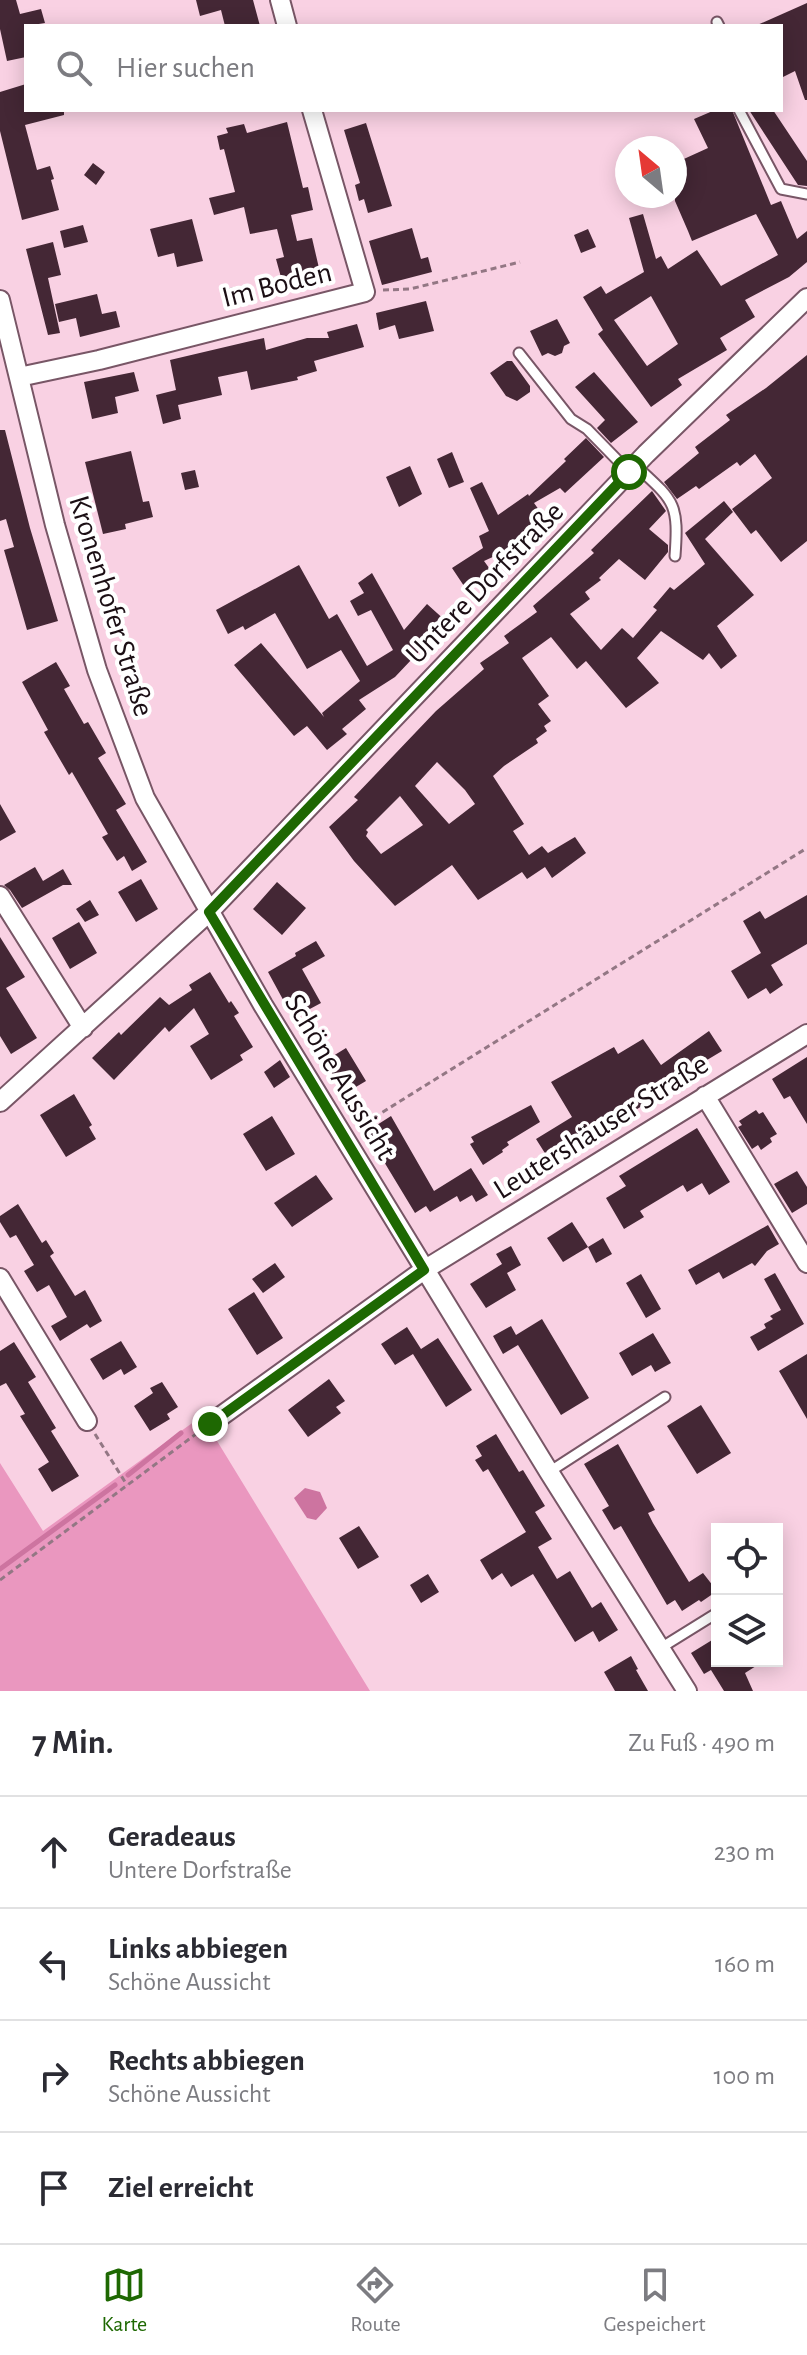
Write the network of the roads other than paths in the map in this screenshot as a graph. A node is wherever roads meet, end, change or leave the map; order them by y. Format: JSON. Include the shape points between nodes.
{"nodes":[{"id":1,"x":280,"y":0,"type":"edge"},
{"id":2,"x":286,"y":24,"type":"edge"},
{"id":3,"x":313,"y":112,"type":"edge"},
{"id":4,"x":740,"y":112,"type":"edge"},
{"id":5,"x":807,"y":194,"type":"edge"},
{"id":6,"x":807,"y":298,"type":"edge"},
{"id":7,"x":0,"y":300,"type":"edge"},
{"id":8,"x":519,"y":353,"type":"dead end"},
{"id":9,"x":19,"y":377,"type":"junction"},
{"id":10,"x":632,"y":469,"type":"junction"},
{"id":11,"x":675,"y":556,"type":"dead end"},
{"id":12,"x":0,"y":896,"type":"edge"},
{"id":13,"x":209,"y":912,"type":"junction"},
{"id":14,"x":83,"y":1028,"type":"junction"},
{"id":15,"x":807,"y":1034,"type":"edge"},
{"id":16,"x":705,"y":1096,"type":"junction"},
{"id":17,"x":0,"y":1102,"type":"edge"},
{"id":18,"x":807,"y":1263,"type":"edge"},
{"id":19,"x":424,"y":1270,"type":"junction"},
{"id":20,"x":0,"y":1278,"type":"edge"},
{"id":21,"x":665,"y":1397,"type":"dead end"},
{"id":22,"x":87,"y":1421,"type":"road end"},
{"id":23,"x":210,"y":1424,"type":"road end"},
{"id":24,"x":549,"y":1472,"type":"junction"},
{"id":25,"x":711,"y":1617,"type":"edge"},
{"id":26,"x":659,"y":1649,"type":"junction"},
{"id":27,"x":687,"y":1691,"type":"edge"}],
"edges":[{"from":1,"to":2,"type":"street"},
{"from":3,"to":9,"type":"street","name":"Im Boden","via":[[365,292]]},
{"from":4,"to":5,"type":"lane","via":[[781,189]]},
{"from":6,"to":10,"type":"street","name":"Untere Dorfstraße"},
{"from":7,"to":9,"type":"street","name":"Kronenhofer Straße"},
{"from":8,"to":10,"type":"lane","via":[[571,419]]},
{"from":9,"to":13,"type":"street","name":"Kronenhofer Straße","via":[[97,670],[145,798]]},
{"from":10,"to":11,"type":"lane","via":[[674,506]]},
{"from":10,"to":13,"type":"street","name":"Untere Dorfstraße"},
{"from":12,"to":14,"type":"street"},
{"from":13,"to":14,"type":"street","name":"Untere Dorfstraße"},
{"from":13,"to":19,"type":"street","name":"Schöne Aussicht"},
{"from":14,"to":17,"type":"street","name":"Untere Dorfstraße"},
{"from":15,"to":16,"type":"street","name":"Leutershäuser Straße"},
{"from":16,"to":18,"type":"street"},
{"from":16,"to":19,"type":"street","name":"Leutershäuser Straße"},
{"from":19,"to":23,"type":"street"},
{"from":19,"to":24,"type":"street","name":"Schöne Aussicht"},
{"from":20,"to":22,"type":"street"},
{"from":21,"to":24,"type":"lane"},
{"from":24,"to":26,"type":"street","name":"Schöne Aussicht"},
{"from":25,"to":26,"type":"lane"},
{"from":26,"to":27,"type":"street","name":"Schöne Aussicht"}]}
